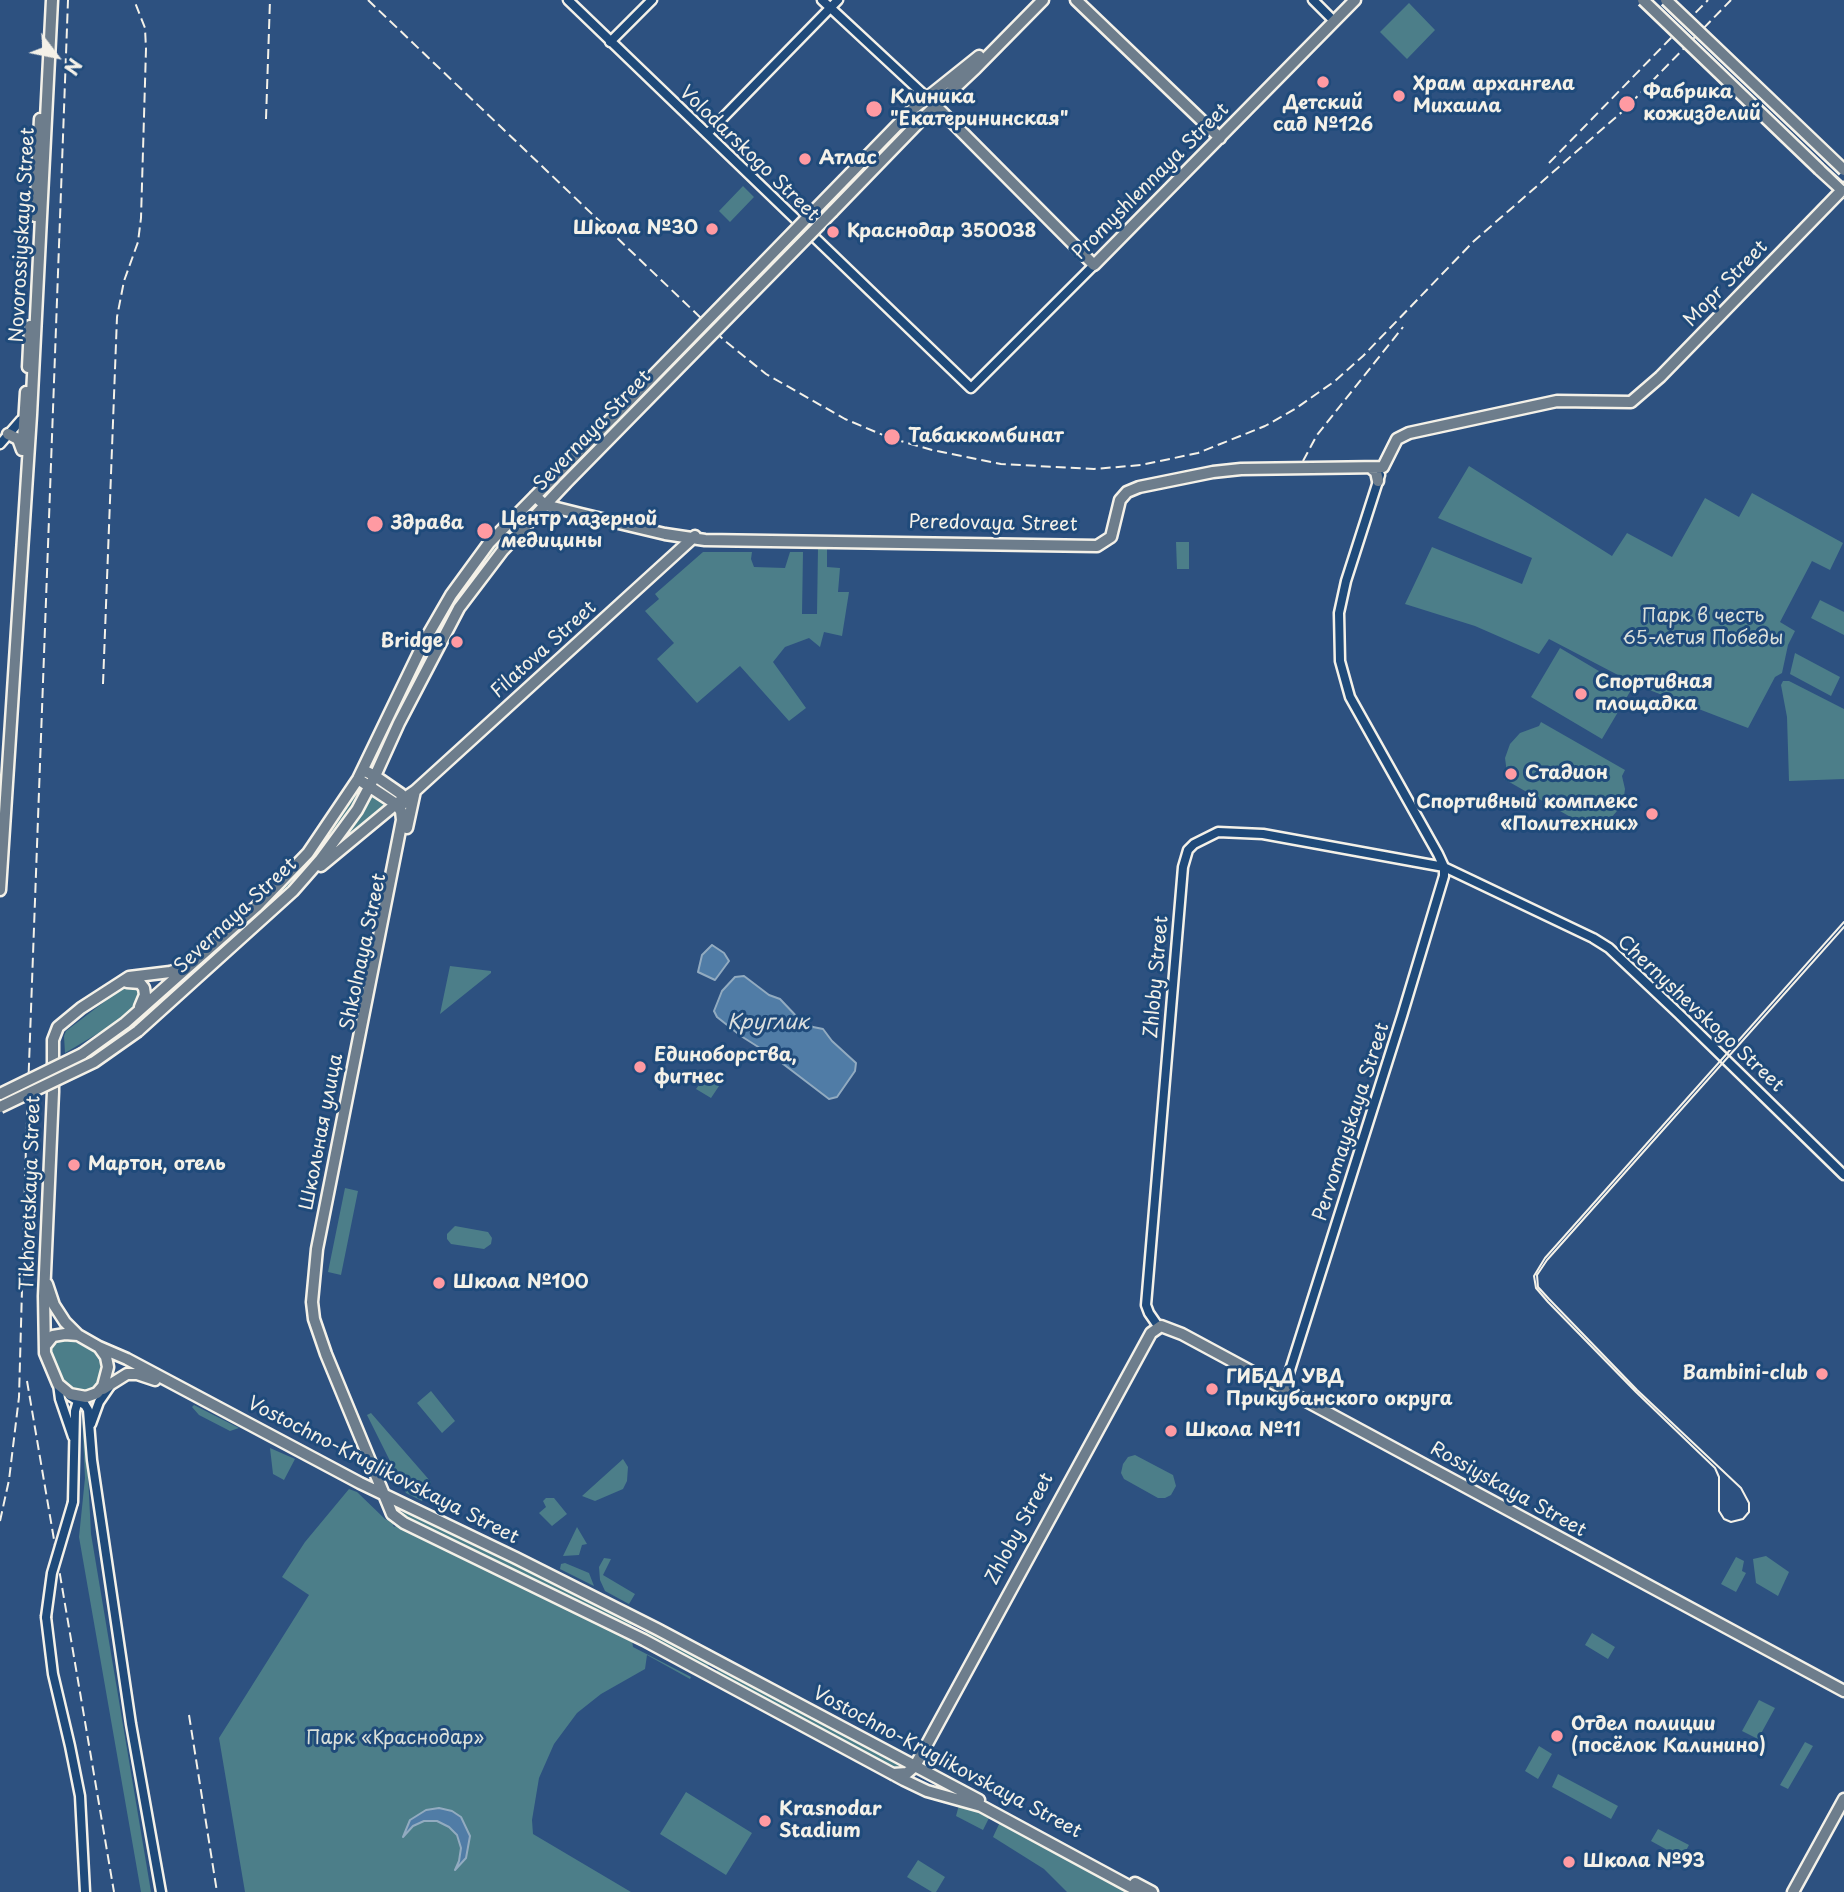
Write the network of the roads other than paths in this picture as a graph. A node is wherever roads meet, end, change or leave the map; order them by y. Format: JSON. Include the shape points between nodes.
{"nodes":[{"id":1,"x":46,"y":0,"type":"edge"},
{"id":2,"x":52,"y":0,"type":"edge"},
{"id":3,"x":568,"y":0,"type":"edge"},
{"id":4,"x":652,"y":0,"type":"edge"},
{"id":5,"x":822,"y":0,"type":"edge"},
{"id":6,"x":838,"y":0,"type":"edge"},
{"id":7,"x":1034,"y":0,"type":"edge"},
{"id":8,"x":1043,"y":0,"type":"edge"},
{"id":9,"x":1076,"y":0,"type":"edge"},
{"id":10,"x":1314,"y":0,"type":"edge"},
{"id":11,"x":1355,"y":0,"type":"edge"},
{"id":12,"x":1643,"y":0,"type":"edge"},
{"id":13,"x":1666,"y":0,"type":"edge"},
{"id":14,"x":830,"y":8,"type":"junction"},
{"id":15,"x":1334,"y":21,"type":"junction"},
{"id":16,"x":610,"y":42,"type":"junction"},
{"id":17,"x":927,"y":97,"type":"junction"},
{"id":18,"x":936,"y":106,"type":"junction"},
{"id":19,"x":707,"y":134,"type":"junction"},
{"id":20,"x":1220,"y":138,"type":"junction"},
{"id":21,"x":1844,"y":170,"type":"edge"},
{"id":22,"x":1840,"y":187,"type":"edge"},
{"id":23,"x":1094,"y":265,"type":"junction"},
{"id":24,"x":971,"y":388,"type":"joint"},
{"id":25,"x":28,"y":416,"type":"junction"},
{"id":26,"x":8,"y":434,"type":"junction"},
{"id":27,"x":0,"y":444,"type":"edge"},
{"id":28,"x":22,"y":450,"type":"junction"},
{"id":29,"x":1379,"y":467,"type":"junction"},
{"id":30,"x":565,"y":484,"type":"junction"},
{"id":31,"x":537,"y":494,"type":"junction"},
{"id":32,"x":547,"y":503,"type":"junction"},
{"id":33,"x":566,"y":506,"type":"junction"},
{"id":34,"x":686,"y":538,"type":"junction"},
{"id":35,"x":360,"y":774,"type":"junction"},
{"id":36,"x":373,"y":781,"type":"junction"},
{"id":37,"x":415,"y":790,"type":"junction"},
{"id":38,"x":398,"y":799,"type":"junction"},
{"id":39,"x":410,"y":816,"type":"junction"},
{"id":40,"x":0,"y":818,"type":"edge"},
{"id":41,"x":1194,"y":844,"type":"joint"},
{"id":42,"x":1444,"y":867,"type":"junction"},
{"id":43,"x":0,"y":890,"type":"edge"},
{"id":44,"x":293,"y":891,"type":"junction"},
{"id":45,"x":381,"y":944,"type":"junction"},
{"id":46,"x":194,"y":961,"type":"junction"},
{"id":47,"x":134,"y":1016,"type":"junction"},
{"id":48,"x":0,"y":1094,"type":"edge"},
{"id":49,"x":0,"y":1107,"type":"edge"},
{"id":50,"x":1844,"y":1175,"type":"edge"},
{"id":51,"x":1154,"y":1328,"type":"junction"},
{"id":52,"x":78,"y":1335,"type":"junction"},
{"id":53,"x":45,"y":1346,"type":"junction"},
{"id":54,"x":99,"y":1347,"type":"junction"},
{"id":55,"x":116,"y":1379,"type":"junction"},
{"id":56,"x":1282,"y":1386,"type":"junction"},
{"id":57,"x":60,"y":1387,"type":"junction"},
{"id":58,"x":88,"y":1397,"type":"junction"},
{"id":59,"x":90,"y":1427,"type":"junction"},
{"id":60,"x":76,"y":1450,"type":"junction"},
{"id":61,"x":375,"y":1471,"type":"junction"},
{"id":62,"x":360,"y":1483,"type":"junction"},
{"id":63,"x":388,"y":1498,"type":"junction"},
{"id":64,"x":636,"y":1619,"type":"junction"},
{"id":65,"x":652,"y":1627,"type":"junction"},
{"id":66,"x":628,"y":1632,"type":"junction"},
{"id":67,"x":644,"y":1640,"type":"junction"},
{"id":68,"x":710,"y":1658,"type":"junction"},
{"id":69,"x":725,"y":1666,"type":"junction"},
{"id":70,"x":702,"y":1671,"type":"junction"},
{"id":71,"x":718,"y":1680,"type":"junction"},
{"id":72,"x":1844,"y":1689,"type":"edge"},
{"id":73,"x":905,"y":1761,"type":"junction"},
{"id":74,"x":918,"y":1768,"type":"junction"},
{"id":75,"x":897,"y":1774,"type":"junction"},
{"id":76,"x":915,"y":1785,"type":"junction"},
{"id":77,"x":1844,"y":1799,"type":"edge"},
{"id":78,"x":1844,"y":1810,"type":"edge"},
{"id":79,"x":85,"y":1892,"type":"edge"},
{"id":80,"x":161,"y":1892,"type":"edge"},
{"id":81,"x":1140,"y":1892,"type":"edge"},
{"id":82,"x":1152,"y":1892,"type":"edge"},
{"id":83,"x":1793,"y":1892,"type":"edge"},
{"id":84,"x":1800,"y":1892,"type":"edge"}],
"edges":[{"from":1,"to":25,"type":"main road","name":"Novorossiyskaya Street"},
{"from":2,"to":25,"type":"main road","name":"Novorossiyskaya Street"},
{"from":3,"to":16,"type":"street","name":"Volodarskogo Street"},
{"from":4,"to":16,"type":"street"},
{"from":5,"to":14,"type":"street"},
{"from":6,"to":14,"type":"street"},
{"from":7,"to":17,"type":"main road","name":"Severnaya Street","via":[[971,64]]},
{"from":8,"to":18,"type":"main road","name":"Severnaya Street"},
{"from":9,"to":20,"type":"main road"},
{"from":10,"to":15,"type":"street"},
{"from":11,"to":15,"type":"main road","name":"Promyshlennaya Street"},
{"from":12,"to":22,"type":"main road","bridge":true},
{"from":13,"to":21,"type":"main road","bridge":true},
{"from":14,"to":17,"type":"street"},
{"from":14,"to":19,"type":"street"},
{"from":15,"to":20,"type":"main road","name":"Promyshlennaya Street"},
{"from":16,"to":19,"type":"street","name":"Volodarskogo Street"},
{"from":17,"to":18,"type":"street"},
{"from":17,"to":31,"type":"main road","name":"Severnaya Street","bridge":true},
{"from":18,"to":23,"type":"main road"},
{"from":18,"to":30,"type":"main road","name":"Severnaya Street","bridge":true},
{"from":19,"to":24,"type":"street","name":"Volodarskogo Street"},
{"from":20,"to":23,"type":"main road","name":"Promyshlennaya Street"},
{"from":22,"to":29,"type":"main road","name":"Mopr Street","via":[[1631,402],[1537,405],[1409,433],[1397,439]]},
{"from":23,"to":24,"type":"street","name":"Promyshlennaya Street"},
{"from":25,"to":26,"type":"street"},
{"from":25,"to":28,"type":"main road","name":"Novorossiyskaya Street"},
{"from":25,"to":43,"type":"main road","name":"Novorossiyskaya Street"},
{"from":26,"to":27,"type":"street"},
{"from":26,"to":28,"type":"main road","via":[[18,439]]},
{"from":28,"to":40,"type":"main road","name":"Novorossiyskaya Street"},
{"from":29,"to":34,"type":"main road","name":"Peredovaya Street","via":[[1234,466],[1134,484],[1115,500],[1108,536],[1094,544]]},
{"from":29,"to":42,"type":"street","via":[[1339,613],[1340,661],[1359,715]]},
{"from":30,"to":32,"type":"main road","name":"Severnaya Street"},
{"from":30,"to":33,"type":"main road","via":[[561,496]]},
{"from":31,"to":32,"type":"main road","name":"Peredovaya Street"},
{"from":31,"to":35,"type":"main road","name":"Severnaya Street","via":[[489,543],[452,595]]},
{"from":32,"to":33,"type":"main road","name":"Peredovaya Street"},
{"from":32,"to":34,"type":"main road","name":"Peredovaya Street"},
{"from":32,"to":36,"type":"main road","name":"Severnaya Street","via":[[503,550],[459,608]]},
{"from":33,"to":34,"type":"main road","name":"Peredovaya Street"},
{"from":34,"to":37,"type":"main road","name":"Filatova Street"},
{"from":34,"to":38,"type":"main road"},
{"from":35,"to":36,"type":"main road"},
{"from":35,"to":46,"type":"main road","name":"Severnaya Street","via":[[308,853],[272,892]]},
{"from":36,"to":38,"type":"main road"},
{"from":36,"to":44,"type":"main road","name":"Severnaya Street","via":[[343,830]]},
{"from":37,"to":38,"type":"main road","name":"Filatova Street"},
{"from":37,"to":39,"type":"main road","name":"Shkolnaya Street"},
{"from":38,"to":39,"type":"main road","name":"Shkolnaya Street"},
{"from":38,"to":44,"type":"main road"},
{"from":38,"to":45,"type":"main road","name":"Школьная улица","via":[[402,820]]},
{"from":39,"to":45,"type":"main road","name":"Shkolnaya Street"},
{"from":41,"to":42,"type":"street","name":"Chernyshevskogo Street","via":[[1218,832],[1256,833]]},
{"from":41,"to":51,"type":"street","name":"Zhloby Street","via":[[1183,867],[1146,1305]]},
{"from":42,"to":50,"type":"street","name":"Chernyshevskogo Street","via":[[1609,948]]},
{"from":42,"to":56,"type":"street","name":"Pervomayskaya Street","via":[[1441,892]]},
{"from":44,"to":49,"type":"main road","name":"Severnaya Street","bridge":true,"via":[[138,1031],[94,1062]]},
{"from":45,"to":61,"type":"main road","name":"Школьная улица","via":[[312,1286],[317,1329]]},
{"from":45,"to":63,"type":"main road","name":"Shkolnaya Street","via":[[316,1292],[329,1349]]},
{"from":46,"to":47,"type":"main road","name":"Severnaya Street"},
{"from":46,"to":53,"type":"main road","name":"Tikhoretskaya Street","via":[[170,972],[138,974],[121,982],[58,1026],[53,1040]]},
{"from":47,"to":48,"type":"main road","name":"Severnaya Street","bridge":true,"via":[[82,1054]]},
{"from":47,"to":52,"type":"main road","name":"Tikhoretskaya Street","via":[[145,995],[140,982],[127,981],[65,1025],[59,1036],[47,1286],[62,1317]]},
{"from":51,"to":56,"type":"main road","name":"Rossiyskaya Street","via":[[1165,1322],[1181,1329]]},
{"from":51,"to":73,"type":"main road","name":"Zhloby Street","via":[[1148,1330],[918,1754]]},
{"from":51,"to":74,"type":"main road","name":"Zhloby Street"},
{"from":52,"to":53,"type":"main road","via":[[57,1335]]},
{"from":52,"to":54,"type":"main road"},
{"from":53,"to":57,"type":"main road","via":[[46,1360]]},
{"from":54,"to":58,"type":"main road","via":[[108,1372],[105,1382]]},
{"from":54,"to":62,"type":"main road","name":"Vostochno-Kruglikovskaya Street"},
{"from":55,"to":58,"type":"main road"},
{"from":55,"to":59,"type":"street","via":[[99,1402]]},
{"from":55,"to":63,"type":"main road","name":"Vostochno-Kruglikovskaya Street","via":[[130,1373],[154,1380]]},
{"from":56,"to":72,"type":"main road","name":"Rossiyskaya Street"},
{"from":57,"to":58,"type":"main road"},
{"from":57,"to":60,"type":"street"},
{"from":58,"to":59,"type":"street"},
{"from":58,"to":59,"type":"street"},
{"from":58,"to":60,"type":"street","via":[[75,1411]]},
{"from":59,"to":80,"type":"street","via":[[131,1724]]},
{"from":60,"to":79,"type":"street","bridge":true,"via":[[73,1502],[52,1573],[46,1617],[53,1674],[80,1796]]},
{"from":61,"to":62,"type":"main road","via":[[371,1481]]},
{"from":61,"to":63,"type":"main road","name":"Школьная улица"},
{"from":62,"to":63,"type":"main road","name":"Vostochno-Kruglikovskaya Street"},
{"from":63,"to":64,"type":"main road","name":"Vostochno-Kruglikovskaya Street"},
{"from":63,"to":66,"type":"main road","name":"Vostochno-Kruglikovskaya Street","via":[[397,1519]]},
{"from":64,"to":65,"type":"main road","name":"Vostochno-Kruglikovskaya Street"},
{"from":64,"to":66,"type":"main road","via":[[637,1629]]},
{"from":65,"to":67,"type":"main road","via":[[642,1631]]},
{"from":65,"to":68,"type":"main road","name":"Vostochno-Kruglikovskaya Street"},
{"from":66,"to":67,"type":"main road","name":"Vostochno-Kruglikovskaya Street"},
{"from":67,"to":70,"type":"main road","name":"Vostochno-Kruglikovskaya Street"},
{"from":68,"to":69,"type":"main road","name":"Vostochno-Kruglikovskaya Street"},
{"from":68,"to":70,"type":"main road","via":[[711,1670]]},
{"from":69,"to":71,"type":"main road","via":[[714,1671]]},
{"from":69,"to":73,"type":"main road","name":"Vostochno-Kruglikovskaya Street"},
{"from":70,"to":71,"type":"main road","name":"Vostochno-Kruglikovskaya Street"},
{"from":71,"to":75,"type":"main road","name":"Vostochno-Kruglikovskaya Street"},
{"from":73,"to":74,"type":"main road","name":"Vostochno-Kruglikovskaya Street"},
{"from":74,"to":75,"type":"main road","name":"Zhloby Street"},
{"from":74,"to":76,"type":"main road","via":[[921,1779]]},
{"from":74,"to":82,"type":"main road","name":"Vostochno-Kruglikovskaya Street"},
{"from":75,"to":76,"type":"main road","name":"Vostochno-Kruglikovskaya Street"},
{"from":76,"to":81,"type":"main road","name":"Vostochno-Kruglikovskaya Street","via":[[971,1801]]},
{"from":77,"to":83,"type":"main road"},
{"from":78,"to":84,"type":"main road"}]}
